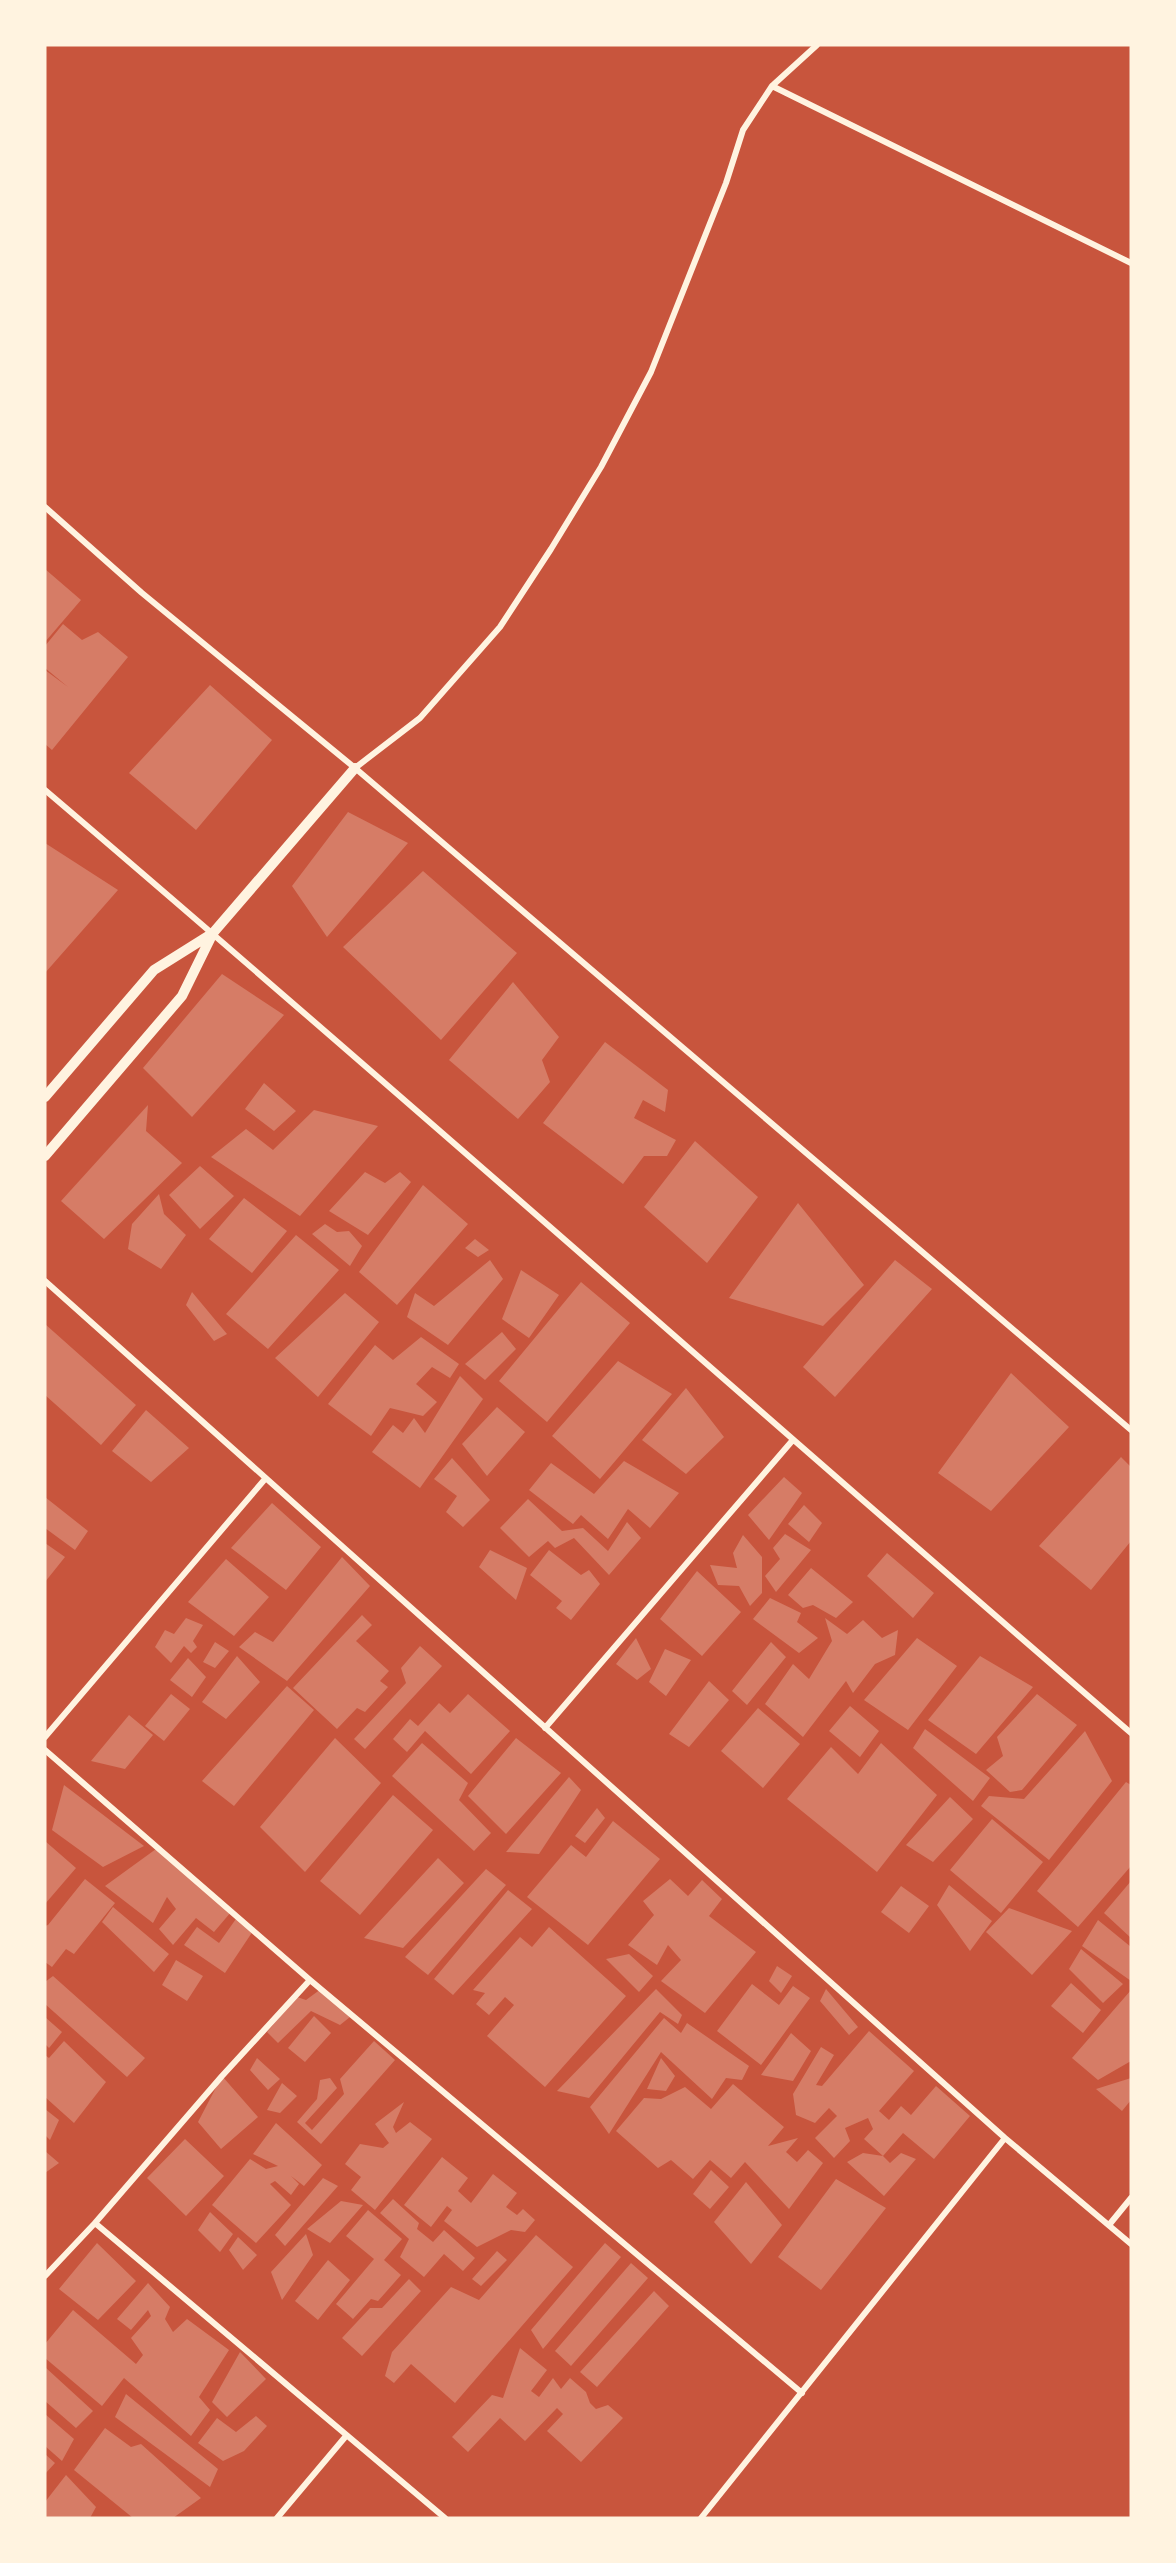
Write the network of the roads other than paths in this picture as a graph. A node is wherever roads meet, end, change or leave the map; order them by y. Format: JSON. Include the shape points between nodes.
{"nodes":[{"id":1,"x":817,"y":45,"type":"edge"},
{"id":2,"x":772,"y":86,"type":"junction"},
{"id":3,"x":1131,"y":263,"type":"edge"},
{"id":4,"x":45,"y":507,"type":"edge"},
{"id":5,"x":355,"y":768,"type":"junction"},
{"id":6,"x":45,"y":790,"type":"edge"},
{"id":7,"x":213,"y":933,"type":"junction"},
{"id":8,"x":45,"y":1097,"type":"edge"},
{"id":9,"x":45,"y":1156,"type":"edge"},
{"id":10,"x":45,"y":1281,"type":"edge"},
{"id":11,"x":1131,"y":1430,"type":"edge"},
{"id":12,"x":792,"y":1441,"type":"junction"},
{"id":13,"x":265,"y":1479,"type":"junction"},
{"id":14,"x":545,"y":1728,"type":"junction"},
{"id":15,"x":1131,"y":1733,"type":"edge"},
{"id":16,"x":45,"y":1737,"type":"edge"},
{"id":17,"x":45,"y":1750,"type":"edge"},
{"id":18,"x":310,"y":1980,"type":"junction"},
{"id":19,"x":1005,"y":2138,"type":"junction"},
{"id":20,"x":1131,"y":2199,"type":"edge"},
{"id":21,"x":95,"y":2223,"type":"junction"},
{"id":22,"x":1109,"y":2226,"type":"junction"},
{"id":23,"x":1131,"y":2244,"type":"edge"},
{"id":24,"x":45,"y":2276,"type":"edge"},
{"id":25,"x":802,"y":2393,"type":"junction"},
{"id":26,"x":346,"y":2436,"type":"junction"},
{"id":27,"x":277,"y":2518,"type":"edge"},
{"id":28,"x":445,"y":2518,"type":"edge"},
{"id":29,"x":701,"y":2518,"type":"edge"}],
"edges":[{"from":1,"to":2,"type":"street"},
{"from":2,"to":3,"type":"street"},
{"from":2,"to":5,"type":"street","via":[[743,130],[651,372],[601,466],[500,627],[420,718]]},
{"from":4,"to":5,"type":"street","via":[[142,593]]},
{"from":5,"to":7,"type":"street"},
{"from":5,"to":11,"type":"street"},
{"from":6,"to":7,"type":"street"},
{"from":7,"to":8,"type":"street","via":[[154,970]]},
{"from":7,"to":9,"type":"street","via":[[183,996]]},
{"from":7,"to":12,"type":"street"},
{"from":10,"to":13,"type":"street"},
{"from":12,"to":14,"type":"street"},
{"from":12,"to":15,"type":"street"},
{"from":13,"to":14,"type":"street"},
{"from":13,"to":16,"type":"street"},
{"from":14,"to":19,"type":"street"},
{"from":17,"to":18,"type":"street"},
{"from":18,"to":21,"type":"street"},
{"from":18,"to":25,"type":"street"},
{"from":19,"to":22,"type":"street"},
{"from":19,"to":25,"type":"street"},
{"from":20,"to":22,"type":"street"},
{"from":21,"to":24,"type":"street"},
{"from":21,"to":26,"type":"street"},
{"from":22,"to":23,"type":"street"},
{"from":25,"to":29,"type":"street"},
{"from":26,"to":27,"type":"street"},
{"from":26,"to":28,"type":"street"}]}
